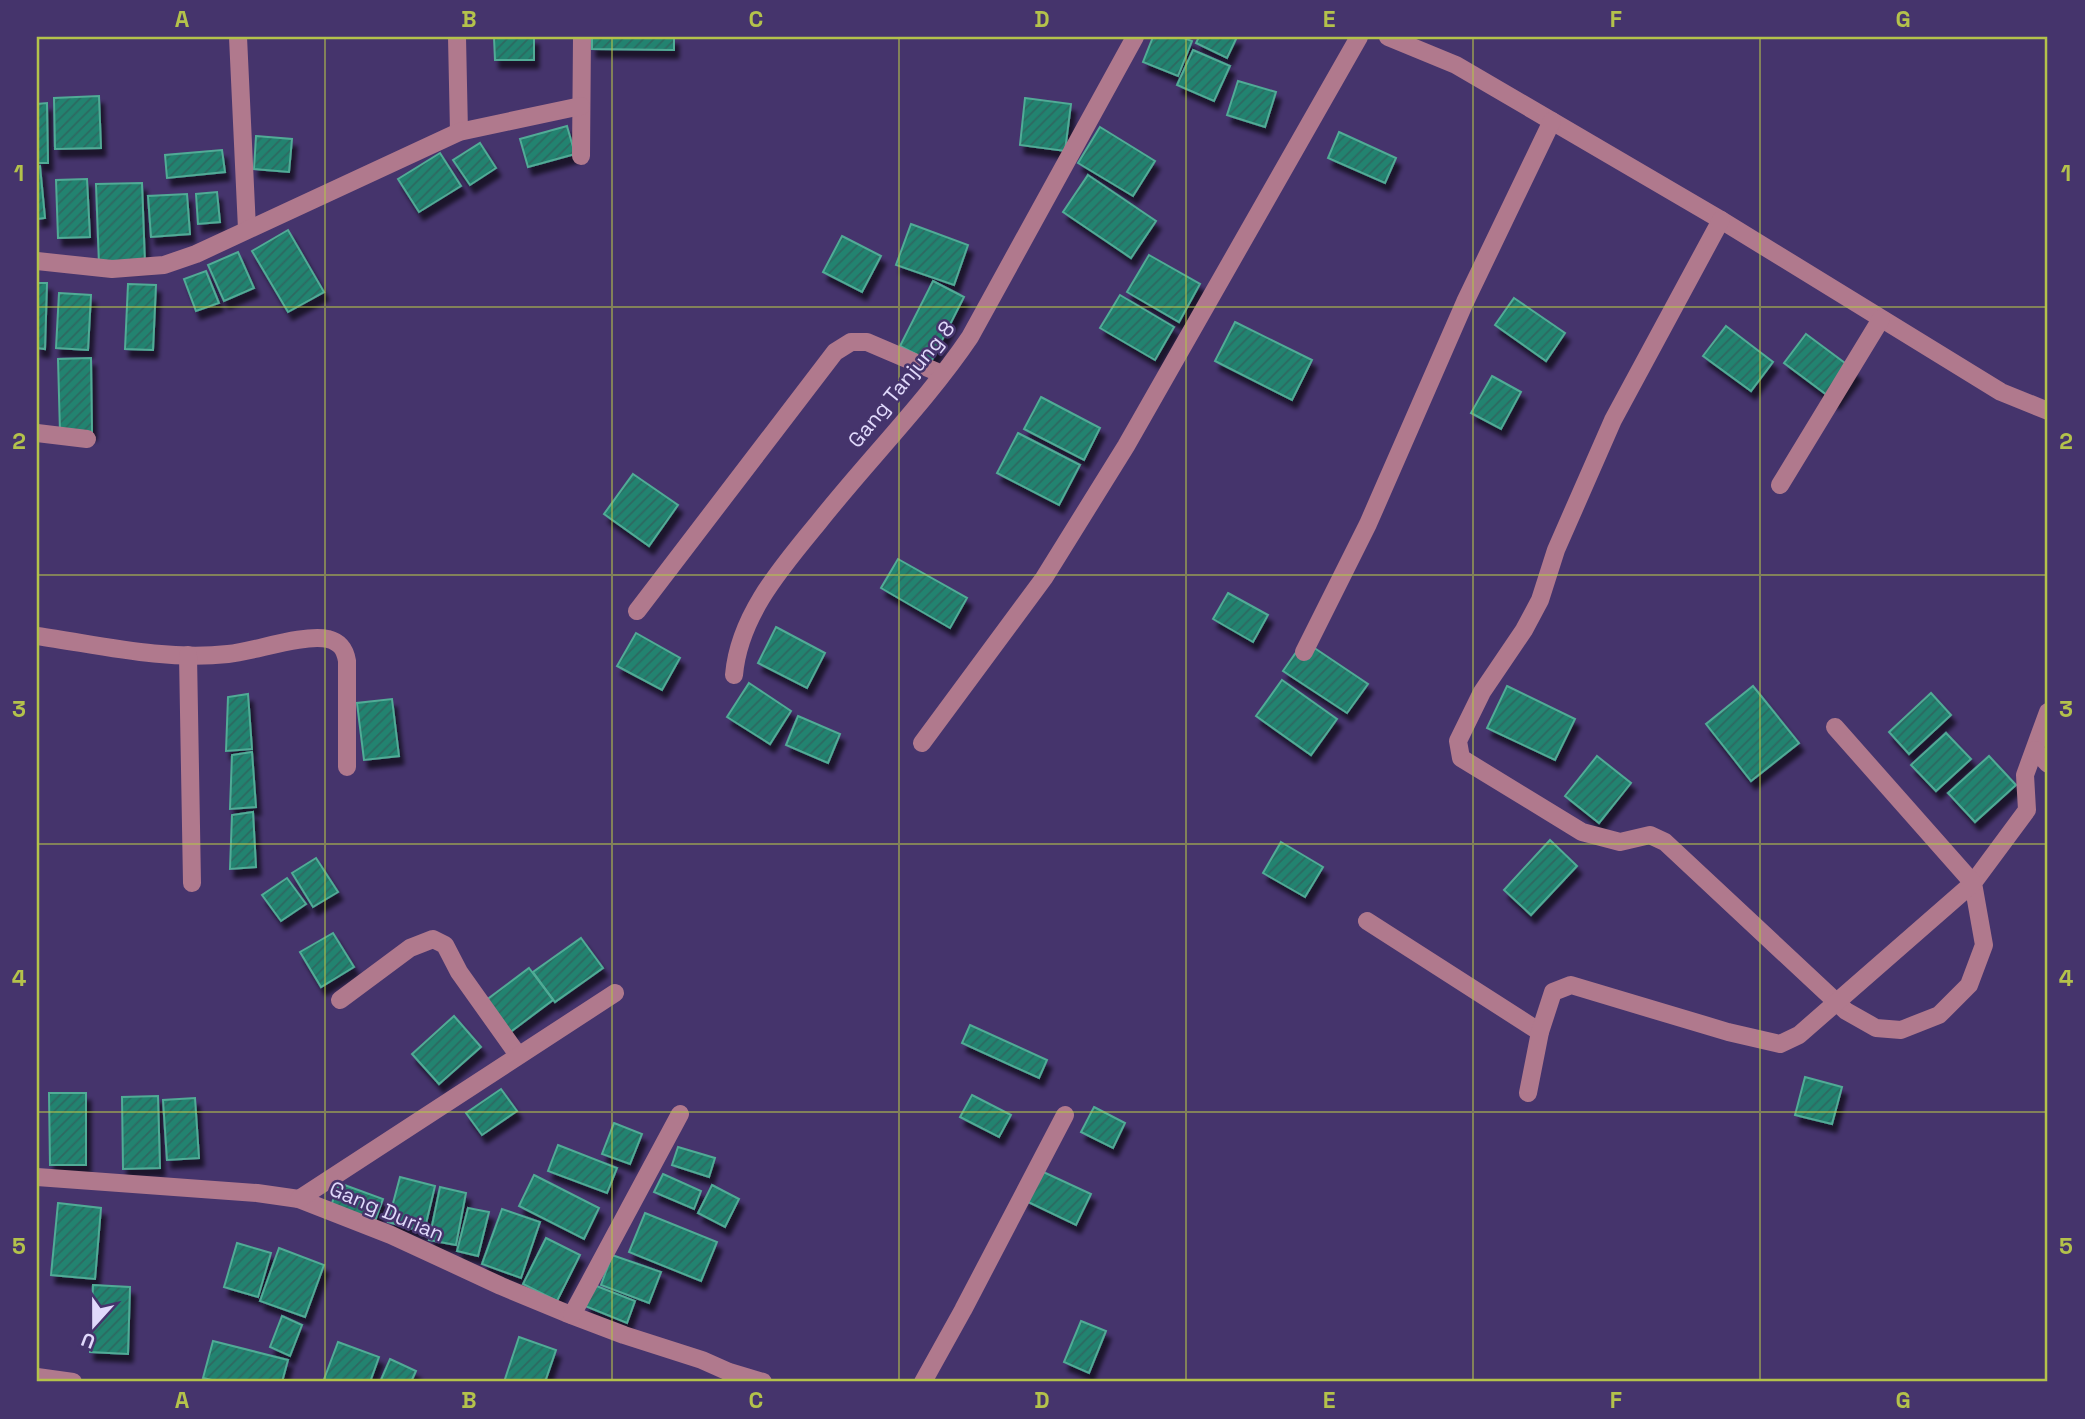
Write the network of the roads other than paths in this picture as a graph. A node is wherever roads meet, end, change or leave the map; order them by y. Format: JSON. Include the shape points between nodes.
{"nodes":[{"id":1,"x":238,"y":37,"type":"edge"},
{"id":2,"x":457,"y":37,"type":"edge"},
{"id":3,"x":582,"y":37,"type":"edge"},
{"id":4,"x":1135,"y":37,"type":"edge"},
{"id":5,"x":1359,"y":37,"type":"edge"},
{"id":6,"x":1388,"y":37,"type":"edge"},
{"id":7,"x":581,"y":106,"type":"junction"},
{"id":8,"x":1552,"y":121,"type":"junction"},
{"id":9,"x":459,"y":132,"type":"junction"},
{"id":10,"x":581,"y":156,"type":"dead end"},
{"id":11,"x":1721,"y":220,"type":"junction"},
{"id":12,"x":247,"y":229,"type":"junction"},
{"id":13,"x":37,"y":261,"type":"edge"},
{"id":14,"x":1881,"y":319,"type":"junction"},
{"id":15,"x":942,"y":374,"type":"junction"},
{"id":16,"x":2048,"y":411,"type":"edge"},
{"id":17,"x":37,"y":433,"type":"edge"},
{"id":18,"x":87,"y":439,"type":"dead end"},
{"id":19,"x":1780,"y":485,"type":"dead end"},
{"id":20,"x":637,"y":611,"type":"dead end"},
{"id":21,"x":37,"y":636,"type":"edge"},
{"id":22,"x":1304,"y":652,"type":"dead end"},
{"id":23,"x":188,"y":655,"type":"junction"},
{"id":24,"x":734,"y":675,"type":"dead end"},
{"id":25,"x":2048,"y":712,"type":"edge"},
{"id":26,"x":1835,"y":727,"type":"dead end"},
{"id":27,"x":922,"y":743,"type":"dead end"},
{"id":28,"x":2035,"y":750,"type":"junction"},
{"id":29,"x":2048,"y":764,"type":"edge"},
{"id":30,"x":347,"y":767,"type":"dead end"},
{"id":31,"x":192,"y":883,"type":"dead end"},
{"id":32,"x":1973,"y":883,"type":"junction"},
{"id":33,"x":1367,"y":921,"type":"dead end"},
{"id":34,"x":615,"y":993,"type":"dead end"},
{"id":35,"x":340,"y":1000,"type":"dead end"},
{"id":36,"x":1838,"y":1002,"type":"junction"},
{"id":37,"x":1540,"y":1032,"type":"junction"},
{"id":38,"x":518,"y":1055,"type":"junction"},
{"id":39,"x":1528,"y":1093,"type":"dead end"},
{"id":40,"x":680,"y":1114,"type":"dead end"},
{"id":41,"x":1065,"y":1115,"type":"dead end"},
{"id":42,"x":37,"y":1177,"type":"edge"},
{"id":43,"x":299,"y":1199,"type":"junction"},
{"id":44,"x":572,"y":1315,"type":"junction"},
{"id":45,"x":37,"y":1377,"type":"edge"},
{"id":46,"x":73,"y":1382,"type":"edge"},
{"id":47,"x":763,"y":1382,"type":"edge"},
{"id":48,"x":923,"y":1382,"type":"edge"}],
"edges":[{"from":1,"to":12,"type":"street"},
{"from":2,"to":9,"type":"street"},
{"from":3,"to":7,"type":"street"},
{"from":4,"to":15,"type":"street","name":"Gang Tanjung 8","via":[[970,337]]},
{"from":5,"to":27,"type":"street","via":[[1126,446],[1051,567]]},
{"from":6,"to":8,"type":"street","via":[[1456,65]]},
{"from":7,"to":9,"type":"street"},
{"from":7,"to":10,"type":"street"},
{"from":8,"to":11,"type":"street"},
{"from":8,"to":22,"type":"street","via":[[1465,302],[1368,524]]},
{"from":9,"to":12,"type":"street"},
{"from":11,"to":14,"type":"street"},
{"from":11,"to":36,"type":"street","via":[[1613,420],[1556,551],[1540,600],[1482,692],[1458,741],[1461,758],[1582,832],[1620,842],[1650,835],[1665,842]]},
{"from":12,"to":13,"type":"street","via":[[164,265],[112,269]]},
{"from":14,"to":16,"type":"street","via":[[2001,393]]},
{"from":14,"to":19,"type":"street"},
{"from":15,"to":20,"type":"street","via":[[867,342],[851,342],[835,352]]},
{"from":15,"to":24,"type":"street","name":"Gang Tanjung 8","via":[[765,591],[736,652]]},
{"from":17,"to":18,"type":"street"},
{"from":21,"to":23,"type":"street"},
{"from":23,"to":30,"type":"street","via":[[227,654],[315,638],[338,643],[347,661]]},
{"from":23,"to":31,"type":"street"},
{"from":25,"to":28,"type":"street"},
{"from":26,"to":32,"type":"street"},
{"from":28,"to":29,"type":"street"},
{"from":28,"to":32,"type":"street","via":[[2025,775],[2027,810]]},
{"from":32,"to":36,"type":"street"},
{"from":32,"to":36,"type":"street","via":[[1984,946],[1969,985],[1939,1015],[1901,1030],[1876,1028]]},
{"from":33,"to":37,"type":"street"},
{"from":34,"to":38,"type":"street"},
{"from":35,"to":38,"type":"street","via":[[410,948],[433,939],[444,945]]},
{"from":36,"to":37,"type":"street","via":[[1799,1035],[1780,1044],[1571,985],[1553,992]]},
{"from":37,"to":39,"type":"street"},
{"from":38,"to":43,"type":"street"},
{"from":40,"to":44,"type":"street"},
{"from":41,"to":48,"type":"street"},
{"from":42,"to":43,"type":"street","name":"Gang Durian"},
{"from":43,"to":44,"type":"street","name":"Gang Durian"},
{"from":44,"to":47,"type":"street","name":"Gang Durian"},
{"from":45,"to":46,"type":"street"}]}
